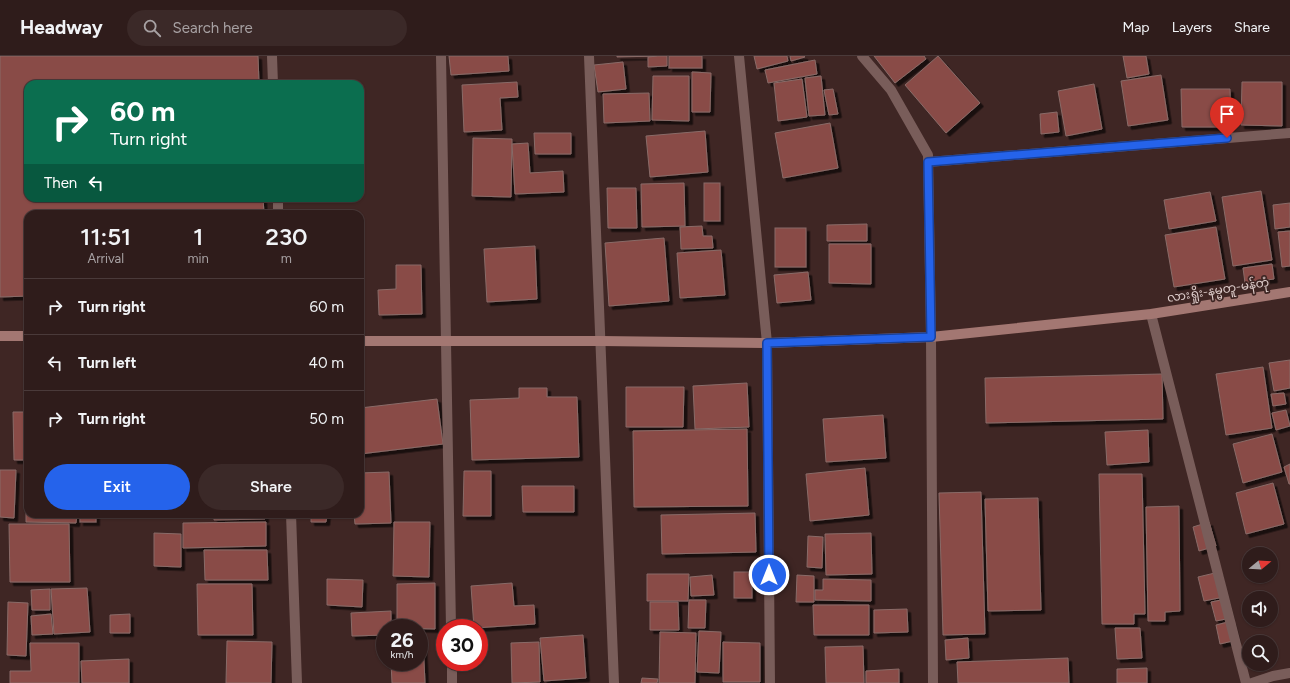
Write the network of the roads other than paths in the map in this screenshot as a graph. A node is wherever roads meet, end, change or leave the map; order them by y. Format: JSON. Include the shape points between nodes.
{"nodes":[{"id":1,"x":272,"y":56,"type":"edge"},
{"id":2,"x":441,"y":56,"type":"edge"},
{"id":3,"x":589,"y":56,"type":"edge"},
{"id":4,"x":739,"y":56,"type":"edge"},
{"id":5,"x":862,"y":56,"type":"edge"},
{"id":6,"x":273,"y":80,"type":"edge"},
{"id":7,"x":1290,"y":133,"type":"edge"},
{"id":8,"x":928,"y":162,"type":"junction"},
{"id":9,"x":1290,"y":292,"type":"edge"},
{"id":10,"x":1151,"y":314,"type":"junction"},
{"id":11,"x":0,"y":336,"type":"edge"},
{"id":12,"x":24,"y":336,"type":"edge"},
{"id":13,"x":931,"y":337,"type":"junction"},
{"id":14,"x":364,"y":341,"type":"edge"},
{"id":15,"x":446,"y":341,"type":"junction"},
{"id":16,"x":601,"y":341,"type":"junction"},
{"id":17,"x":767,"y":343,"type":"junction"},
{"id":18,"x":291,"y":518,"type":"edge"},
{"id":19,"x":451,"y":619,"type":"edge"},
{"id":20,"x":452,"y":671,"type":"edge"},
{"id":21,"x":1290,"y":673,"type":"edge"},
{"id":22,"x":1275,"y":680,"type":"edge"},
{"id":23,"x":297,"y":683,"type":"edge"},
{"id":24,"x":452,"y":683,"type":"edge"},
{"id":25,"x":614,"y":683,"type":"edge"},
{"id":26,"x":770,"y":683,"type":"edge"},
{"id":27,"x":933,"y":683,"type":"edge"},
{"id":28,"x":1246,"y":683,"type":"edge"},
{"id":29,"x":1252,"y":683,"type":"edge"}],
"edges":[{"from":1,"to":6,"type":"street"},
{"from":2,"to":15,"type":"street"},
{"from":3,"to":16,"type":"street"},
{"from":4,"to":17,"type":"street"},
{"from":5,"to":8,"type":"street","via":[[891,90],[928,155]]},
{"from":7,"to":8,"type":"street"},
{"from":8,"to":13,"type":"street"},
{"from":9,"to":10,"type":"main road","name":"လားရှိုး-နမ္မတူ-မန်တုံ"},
{"from":10,"to":13,"type":"main road","name":"လားရှိုး-နမ္မတူ-မန်တုံ"},
{"from":10,"to":28,"type":"street"},
{"from":11,"to":12,"type":"main road"},
{"from":13,"to":17,"type":"main road","name":"လားရှိုး-နမ္မတူ-မန်တုံ"},
{"from":13,"to":27,"type":"street"},
{"from":14,"to":15,"type":"main road","name":"လားရှိုး-နမ္မတူ-မန်တုံ"},
{"from":15,"to":16,"type":"main road","name":"လားရှိုး-နမ္မတူ-မန်တုံ"},
{"from":15,"to":19,"type":"street"},
{"from":16,"to":17,"type":"main road","name":"လားရှိုး-နမ္မတူ-မန်တုံ"},
{"from":16,"to":25,"type":"street"},
{"from":17,"to":26,"type":"street"},
{"from":18,"to":23,"type":"street"},
{"from":20,"to":24,"type":"street"},
{"from":21,"to":22,"type":"street"},
{"from":22,"to":29,"type":"street"}]}
